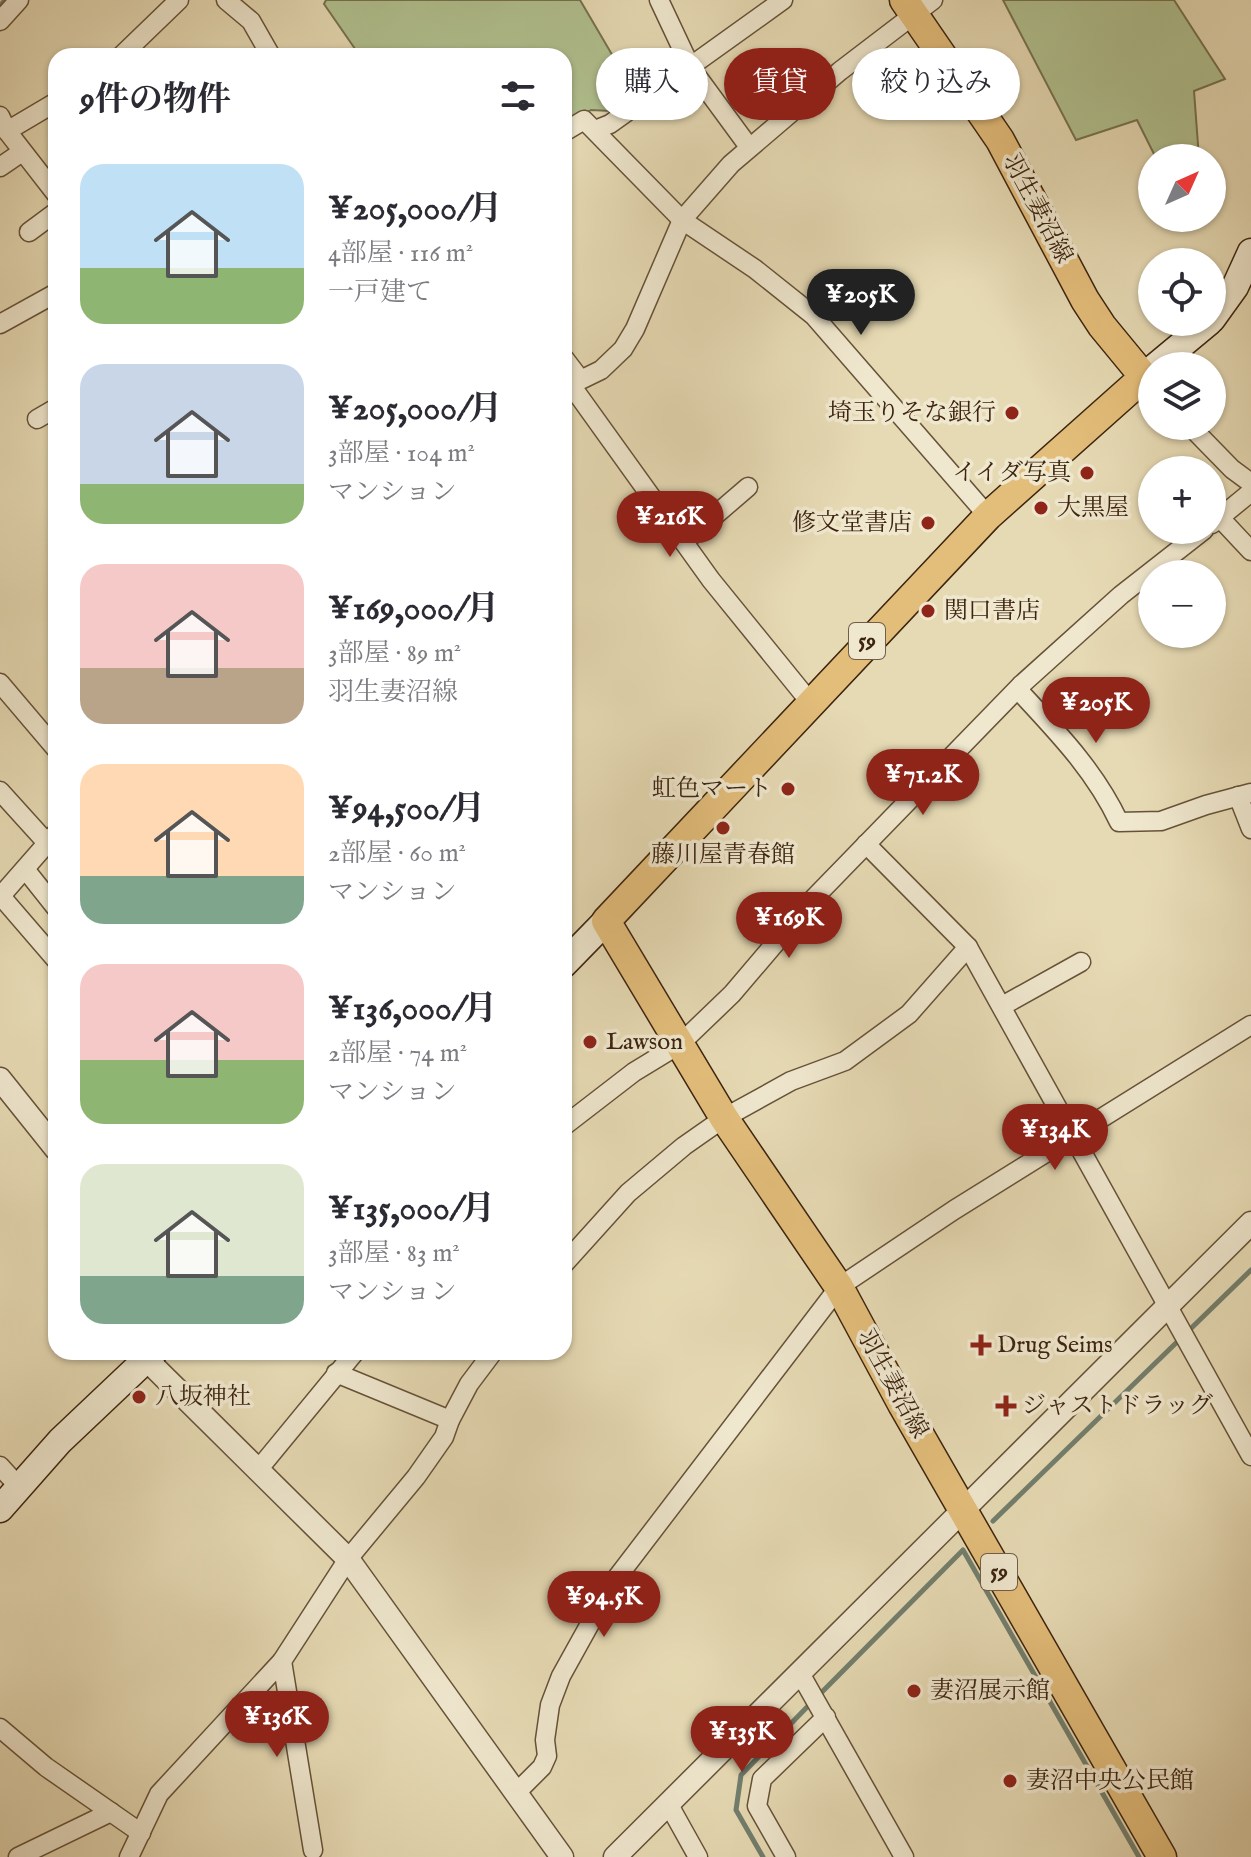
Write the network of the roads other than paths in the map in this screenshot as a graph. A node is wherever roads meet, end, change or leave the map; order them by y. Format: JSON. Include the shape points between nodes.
{"nodes":[{"id":1,"x":19,"y":0,"type":"edge"},
{"id":2,"x":179,"y":0,"type":"edge"},
{"id":3,"x":226,"y":0,"type":"edge"},
{"id":4,"x":659,"y":0,"type":"edge"},
{"id":5,"x":783,"y":0,"type":"edge"},
{"id":6,"x":917,"y":4,"type":"edge"},
{"id":7,"x":0,"y":21,"type":"edge"},
{"id":8,"x":129,"y":48,"type":"edge"},
{"id":9,"x":266,"y":48,"type":"edge"},
{"id":10,"x":682,"y":48,"type":"edge"},
{"id":11,"x":708,"y":55,"type":"edge"},
{"id":12,"x":708,"y":91,"type":"edge"},
{"id":13,"x":48,"y":107,"type":"edge"},
{"id":14,"x":616,"y":120,"type":"edge"},
{"id":15,"x":4,"y":124,"type":"edge"},
{"id":16,"x":572,"y":127,"type":"edge"},
{"id":17,"x":595,"y":130,"type":"junction"},
{"id":18,"x":749,"y":147,"type":"junction"},
{"id":19,"x":22,"y":152,"type":"junction"},
{"id":20,"x":0,"y":167,"type":"edge"},
{"id":21,"x":48,"y":184,"type":"edge"},
{"id":22,"x":48,"y":218,"type":"edge"},
{"id":23,"x":682,"y":220,"type":"junction"},
{"id":24,"x":29,"y":232,"type":"dead end"},
{"id":25,"x":1251,"y":252,"type":"edge"},
{"id":26,"x":48,"y":297,"type":"edge"},
{"id":27,"x":1226,"y":299,"type":"edge"},
{"id":28,"x":2,"y":320,"type":"edge"},
{"id":29,"x":1193,"y":336,"type":"edge"},
{"id":30,"x":1175,"y":352,"type":"edge"},
{"id":31,"x":1138,"y":361,"type":"edge"},
{"id":32,"x":572,"y":384,"type":"edge"},
{"id":33,"x":1138,"y":385,"type":"edge"},
{"id":34,"x":48,"y":413,"type":"edge"},
{"id":35,"x":37,"y":419,"type":"dead end"},
{"id":36,"x":1204,"y":440,"type":"edge"},
{"id":37,"x":1251,"y":483,"type":"edge"},
{"id":38,"x":748,"y":487,"type":"dead end"},
{"id":39,"x":1251,"y":492,"type":"edge"},
{"id":40,"x":1226,"y":513,"type":"edge"},
{"id":41,"x":988,"y":516,"type":"junction"},
{"id":42,"x":1226,"y":530,"type":"edge"},
{"id":43,"x":684,"y":542,"type":"junction"},
{"id":44,"x":1186,"y":544,"type":"edge"},
{"id":45,"x":1251,"y":551,"type":"edge"},
{"id":46,"x":0,"y":683,"type":"edge"},
{"id":47,"x":1021,"y":685,"type":"junction"},
{"id":48,"x":810,"y":702,"type":"junction"},
{"id":49,"x":48,"y":740,"type":"edge"},
{"id":50,"x":0,"y":791,"type":"edge"},
{"id":51,"x":1244,"y":795,"type":"edge"},
{"id":52,"x":1251,"y":829,"type":"edge"},
{"id":53,"x":48,"y":835,"type":"edge"},
{"id":54,"x":48,"y":842,"type":"edge"},
{"id":55,"x":866,"y":844,"type":"junction"},
{"id":56,"x":25,"y":869,"type":"junction"},
{"id":57,"x":0,"y":896,"type":"edge"},
{"id":58,"x":48,"y":898,"type":"edge"},
{"id":59,"x":606,"y":921,"type":"junction"},
{"id":60,"x":968,"y":947,"type":"junction"},
{"id":61,"x":48,"y":951,"type":"edge"},
{"id":62,"x":572,"y":952,"type":"edge"},
{"id":63,"x":1081,"y":962,"type":"dead end"},
{"id":64,"x":1002,"y":1006,"type":"junction"},
{"id":65,"x":1251,"y":1025,"type":"edge"},
{"id":66,"x":680,"y":1044,"type":"junction"},
{"id":67,"x":0,"y":1079,"type":"edge"},
{"id":68,"x":724,"y":1118,"type":"junction"},
{"id":69,"x":572,"y":1120,"type":"edge"},
{"id":70,"x":1074,"y":1136,"type":"junction"},
{"id":71,"x":48,"y":1139,"type":"edge"},
{"id":72,"x":1251,"y":1223,"type":"edge"},
{"id":73,"x":572,"y":1255,"type":"edge"},
{"id":74,"x":839,"y":1287,"type":"junction"},
{"id":75,"x":1168,"y":1306,"type":"junction"},
{"id":76,"x":146,"y":1360,"type":"edge"},
{"id":77,"x":154,"y":1360,"type":"edge"},
{"id":78,"x":348,"y":1360,"type":"edge"},
{"id":79,"x":487,"y":1360,"type":"edge"},
{"id":80,"x":336,"y":1373,"type":"junction"},
{"id":81,"x":450,"y":1420,"type":"junction"},
{"id":82,"x":1248,"y":1444,"type":"edge"},
{"id":83,"x":0,"y":1466,"type":"edge"},
{"id":84,"x":257,"y":1471,"type":"junction"},
{"id":85,"x":19,"y":1487,"type":"junction"},
{"id":86,"x":0,"y":1509,"type":"edge"},
{"id":87,"x":964,"y":1511,"type":"junction"},
{"id":88,"x":348,"y":1559,"type":"junction"},
{"id":89,"x":282,"y":1661,"type":"junction"},
{"id":90,"x":801,"y":1675,"type":"junction"},
{"id":91,"x":826,"y":1717,"type":"junction"},
{"id":92,"x":0,"y":1728,"type":"edge"},
{"id":93,"x":517,"y":1792,"type":"junction"},
{"id":94,"x":669,"y":1805,"type":"junction"},
{"id":95,"x":111,"y":1812,"type":"junction"},
{"id":96,"x":141,"y":1833,"type":"junction"},
{"id":97,"x":313,"y":1850,"type":"dead end"},
{"id":98,"x":18,"y":1857,"type":"edge"},
{"id":99,"x":129,"y":1857,"type":"edge"},
{"id":100,"x":562,"y":1857,"type":"edge"},
{"id":101,"x":615,"y":1857,"type":"edge"},
{"id":102,"x":698,"y":1857,"type":"edge"},
{"id":103,"x":786,"y":1857,"type":"edge"},
{"id":104,"x":904,"y":1857,"type":"edge"},
{"id":105,"x":1162,"y":1857,"type":"edge"}],
"edges":[{"from":1,"to":7,"type":"street"},
{"from":2,"to":8,"type":"street"},
{"from":3,"to":9,"type":"street","via":[[251,21]]},
{"from":4,"to":10,"type":"street"},
{"from":5,"to":11,"type":"street"},
{"from":6,"to":18,"type":"street"},
{"from":6,"to":31,"type":"main road","name":"羽生妻沼線","via":[[1000,140],[1085,300],[1102,326]]},
{"from":12,"to":18,"type":"street"},
{"from":13,"to":15,"type":"street"},
{"from":14,"to":17,"type":"street"},
{"from":15,"to":19,"type":"street"},
{"from":16,"to":17,"type":"street","via":[[584,120]]},
{"from":17,"to":23,"type":"street"},
{"from":18,"to":23,"type":"street"},
{"from":19,"to":20,"type":"street"},
{"from":19,"to":21,"type":"street"},
{"from":22,"to":24,"type":"street"},
{"from":23,"to":32,"type":"street","via":[[623,349],[601,370]]},
{"from":23,"to":41,"type":"street","via":[[814,316]]},
{"from":25,"to":27,"type":"main road"},
{"from":26,"to":28,"type":"street"},
{"from":29,"to":30,"type":"main road"},
{"from":32,"to":43,"type":"street"},
{"from":33,"to":41,"type":"main road","number":"59"},
{"from":34,"to":35,"type":"street"},
{"from":36,"to":37,"type":"street"},
{"from":38,"to":43,"type":"street"},
{"from":39,"to":40,"type":"street"},
{"from":41,"to":48,"type":"main road","number":"59"},
{"from":42,"to":45,"type":"street"},
{"from":43,"to":48,"type":"street"},
{"from":44,"to":47,"type":"street"},
{"from":46,"to":49,"type":"street"},
{"from":47,"to":51,"type":"street","via":[[1021,693],[1083,762],[1119,822],[1161,821]]},
{"from":47,"to":55,"type":"street"},
{"from":48,"to":59,"type":"main road","number":"59"},
{"from":50,"to":53,"type":"street"},
{"from":51,"to":52,"type":"street"},
{"from":54,"to":56,"type":"street"},
{"from":55,"to":60,"type":"street"},
{"from":55,"to":66,"type":"street","via":[[732,994]]},
{"from":56,"to":57,"type":"street"},
{"from":56,"to":58,"type":"street"},
{"from":57,"to":61,"type":"street"},
{"from":59,"to":62,"type":"main road"},
{"from":59,"to":66,"type":"main road","name":"羽生妻沼線","number":"59"},
{"from":60,"to":64,"type":"street"},
{"from":60,"to":68,"type":"street","via":[[909,1014],[845,1061],[791,1081]]},
{"from":63,"to":64,"type":"street"},
{"from":64,"to":70,"type":"street"},
{"from":65,"to":70,"type":"street"},
{"from":66,"to":68,"type":"main road","name":"羽生妻沼線","number":"59"},
{"from":66,"to":69,"type":"street"},
{"from":67,"to":71,"type":"street"},
{"from":68,"to":73,"type":"street","via":[[628,1193]]},
{"from":68,"to":74,"type":"main road","name":"羽生妻沼線","number":"59"},
{"from":70,"to":74,"type":"street"},
{"from":70,"to":75,"type":"street"},
{"from":72,"to":75,"type":"street"},
{"from":74,"to":87,"type":"main road","name":"羽生妻沼線","number":"59"},
{"from":74,"to":93,"type":"street","via":[[612,1584],[561,1676],[550,1705],[542,1767]]},
{"from":75,"to":82,"type":"street"},
{"from":75,"to":87,"type":"street"},
{"from":76,"to":85,"type":"main road"},
{"from":77,"to":84,"type":"street"},
{"from":78,"to":80,"type":"street"},
{"from":79,"to":81,"type":"street"},
{"from":80,"to":81,"type":"street"},
{"from":80,"to":84,"type":"street"},
{"from":81,"to":88,"type":"street","via":[[416,1477]]},
{"from":83,"to":85,"type":"street"},
{"from":84,"to":88,"type":"street"},
{"from":85,"to":86,"type":"main road"},
{"from":87,"to":90,"type":"street"},
{"from":87,"to":105,"type":"main road","name":"羽生妻沼線","number":"59"},
{"from":88,"to":89,"type":"street"},
{"from":88,"to":93,"type":"street"},
{"from":89,"to":96,"type":"street","via":[[159,1794]]},
{"from":89,"to":97,"type":"street"},
{"from":90,"to":91,"type":"street"},
{"from":90,"to":94,"type":"street"},
{"from":91,"to":103,"type":"street","via":[[762,1779],[757,1806]]},
{"from":91,"to":104,"type":"street"},
{"from":92,"to":95,"type":"street"},
{"from":93,"to":100,"type":"street"},
{"from":94,"to":101,"type":"street"},
{"from":94,"to":102,"type":"street"},
{"from":95,"to":96,"type":"street"},
{"from":95,"to":98,"type":"street"},
{"from":96,"to":99,"type":"street"}]}
